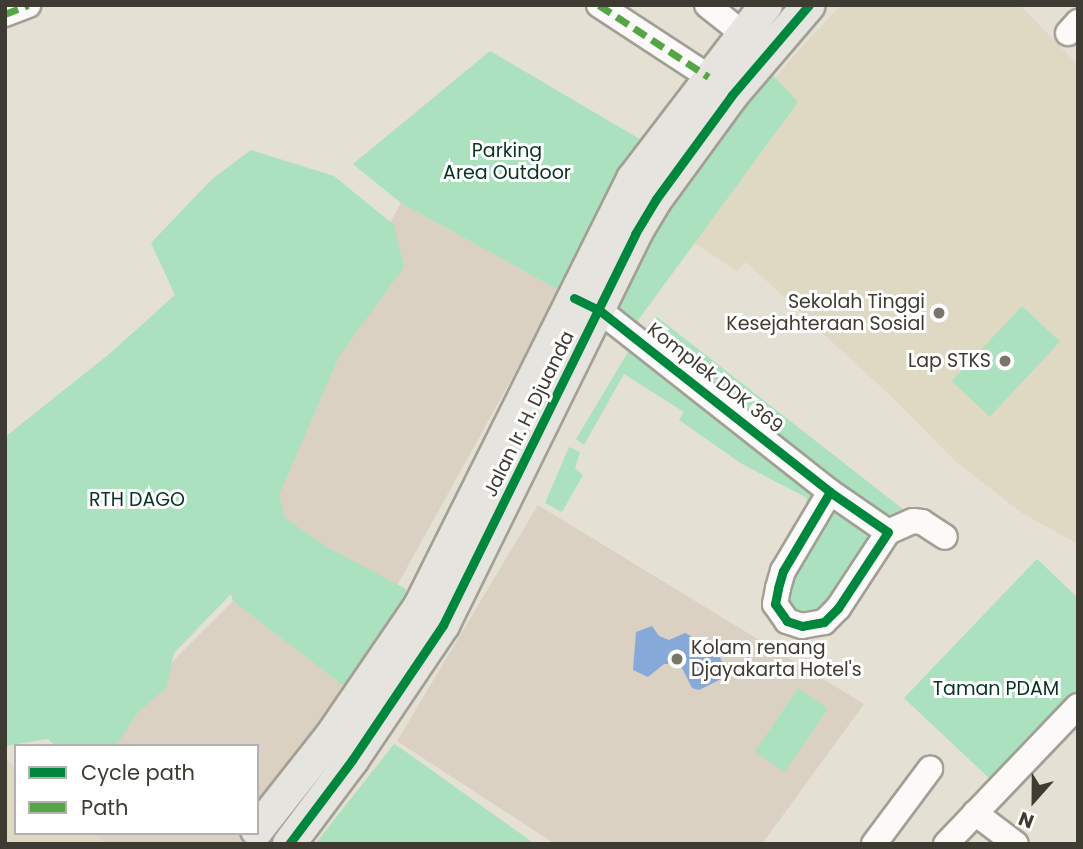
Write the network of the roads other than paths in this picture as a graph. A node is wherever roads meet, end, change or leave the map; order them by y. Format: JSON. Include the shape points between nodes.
{"nodes":[{"id":1,"x":28,"y":5,"type":"edge"},
{"id":2,"x":599,"y":5,"type":"edge"},
{"id":3,"x":707,"y":5,"type":"edge"},
{"id":4,"x":766,"y":5,"type":"edge"},
{"id":5,"x":809,"y":5,"type":"edge"},
{"id":6,"x":5,"y":14,"type":"edge"},
{"id":7,"x":755,"y":44,"type":"junction"},
{"id":8,"x":709,"y":77,"type":"junction"},
{"id":9,"x":587,"y":304,"type":"junction"},
{"id":10,"x":830,"y":492,"type":"junction"},
{"id":11,"x":888,"y":532,"type":"junction"},
{"id":12,"x":946,"y":537,"type":"dead end"},
{"id":13,"x":1078,"y":706,"type":"edge"},
{"id":14,"x":930,"y":769,"type":"dead end"},
{"id":15,"x":975,"y":813,"type":"junction"},
{"id":16,"x":259,"y":828,"type":"edge"},
{"id":17,"x":289,"y":844,"type":"edge"},
{"id":18,"x":873,"y":844,"type":"edge"},
{"id":19,"x":946,"y":844,"type":"edge"},
{"id":20,"x":1016,"y":844,"type":"edge"}],
"edges":[{"from":1,"to":6,"type":"street"},
{"from":2,"to":8,"type":"street"},
{"from":3,"to":7,"type":"street"},
{"from":4,"to":7,"type":"main road","name":"Jalan Ir. H. Djuanda"},
{"from":5,"to":7,"type":"main road","name":"Jalan Ir. H. Djuanda"},
{"from":7,"to":8,"type":"main road","name":"Jalan Ir. H. Djuanda"},
{"from":7,"to":9,"type":"main road","name":"Jalan Ir. H. Djuanda"},
{"from":8,"to":9,"type":"main road","name":"Jalan Ir. H. Djuanda","via":[[632,179]]},
{"from":9,"to":10,"type":"street","name":"Komplek DDK 369"},
{"from":9,"to":16,"type":"main road","name":"Jalan Ir. H. Djuanda","via":[[419,606],[332,735]]},
{"from":9,"to":17,"type":"main road","name":"Jalan Ir. H. Djuanda","via":[[443,625]]},
{"from":10,"to":11,"type":"street","name":"Komplek DDK 369"},
{"from":10,"to":11,"type":"street","via":[[780,580],[775,604],[787,621],[810,626],[824,622]]},
{"from":11,"to":12,"type":"street","via":[[913,521]]},
{"from":13,"to":15,"type":"street"},
{"from":14,"to":18,"type":"street"},
{"from":15,"to":19,"type":"street"},
{"from":15,"to":20,"type":"street"}]}
